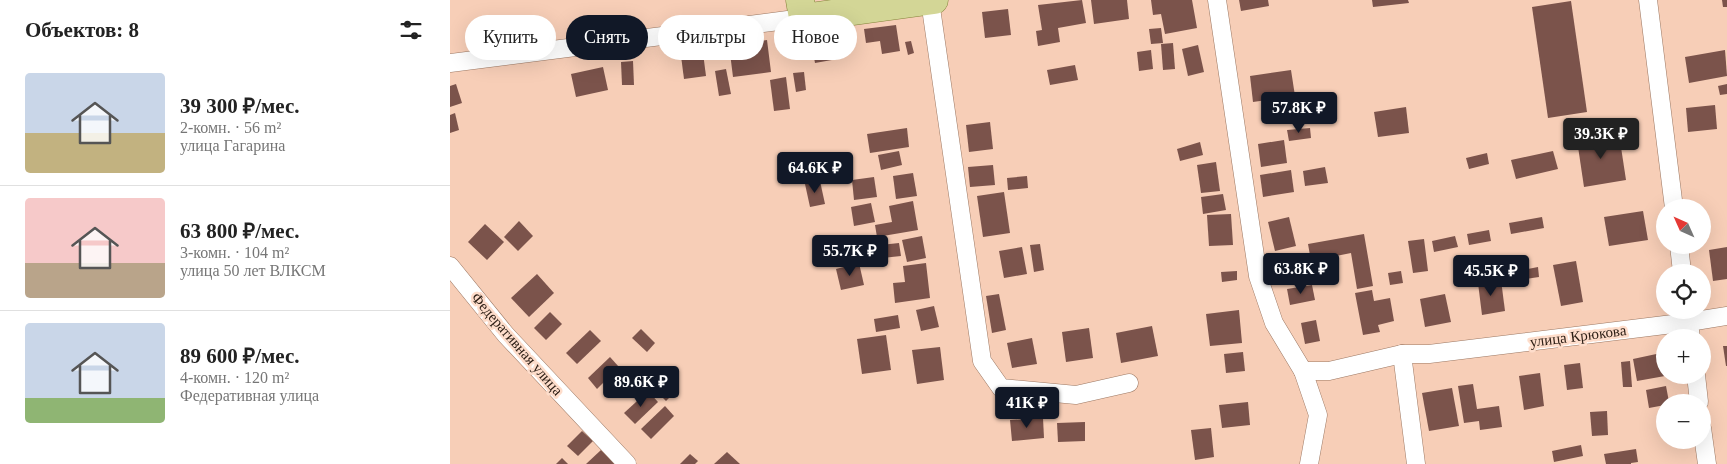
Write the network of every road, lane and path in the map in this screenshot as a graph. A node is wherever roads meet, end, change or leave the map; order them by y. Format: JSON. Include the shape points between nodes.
{"nodes":[{"id":1,"x":930,"y":0,"type":"edge"},
{"id":2,"x":934,"y":0,"type":"edge"},
{"id":3,"x":1217,"y":0,"type":"edge"},
{"id":4,"x":1648,"y":0,"type":"edge"},
{"id":5,"x":802,"y":9,"type":"edge"},
{"id":6,"x":450,"y":63,"type":"edge"},
{"id":7,"x":1673,"y":199,"type":"edge"},
{"id":8,"x":450,"y":266,"type":"edge"},
{"id":9,"x":1727,"y":316,"type":"edge"},
{"id":10,"x":1689,"y":323,"type":"edge"},
{"id":11,"x":1402,"y":354,"type":"junction"},
{"id":12,"x":1303,"y":371,"type":"junction"},
{"id":13,"x":1129,"y":383,"type":"dead end"},
{"id":14,"x":1705,"y":449,"type":"edge"},
{"id":15,"x":627,"y":464,"type":"edge"},
{"id":16,"x":1309,"y":464,"type":"edge"},
{"id":17,"x":1416,"y":464,"type":"edge"},
{"id":18,"x":1707,"y":464,"type":"edge"}],
"edges":[{"from":1,"to":2,"type":"main road"},
{"from":1,"to":5,"type":"main road"},
{"from":1,"to":13,"type":"street","via":[[982,361],[1001,388],[1076,395]]},
{"from":3,"to":12,"type":"street","via":[[1258,276],[1274,323]]},
{"from":4,"to":7,"type":"street"},
{"from":5,"to":6,"type":"street"},
{"from":8,"to":15,"type":"street","name":"Федеративная улица","via":[[506,336]]},
{"from":9,"to":10,"type":"street","name":"улица Крюкова"},
{"from":10,"to":11,"type":"street","name":"улица Крюкова","via":[[1429,354]]},
{"from":11,"to":12,"type":"street","name":"улица Крюкова","via":[[1328,371]]},
{"from":11,"to":17,"type":"street"},
{"from":12,"to":16,"type":"street","via":[[1318,415]]},
{"from":14,"to":18,"type":"street"}]}
